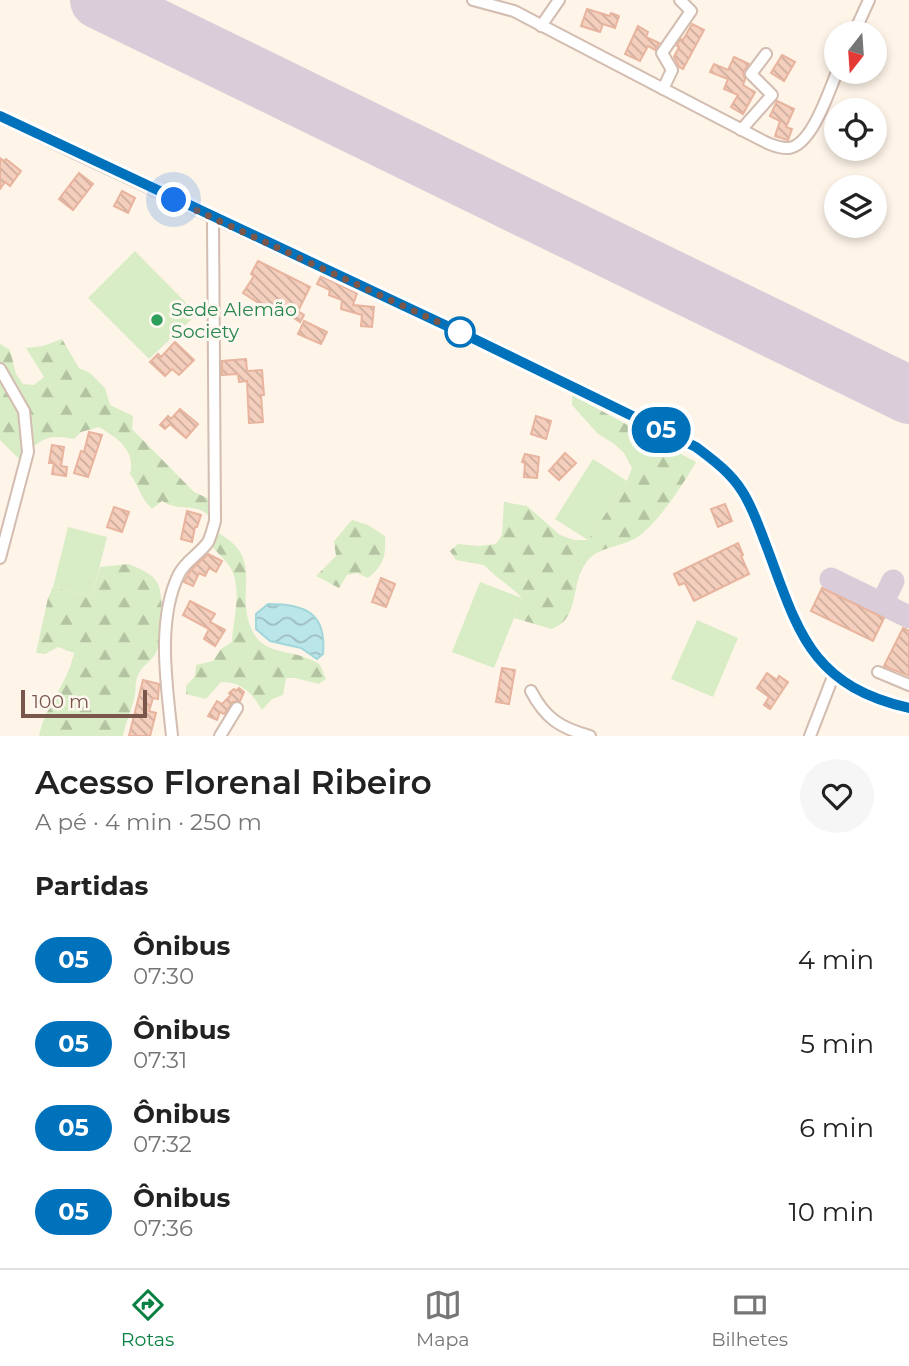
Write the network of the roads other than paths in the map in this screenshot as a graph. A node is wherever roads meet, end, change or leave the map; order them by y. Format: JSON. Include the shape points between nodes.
{"nodes":[{"id":1,"x":473,"y":0,"type":"edge"},
{"id":2,"x":559,"y":0,"type":"edge"},
{"id":3,"x":680,"y":0,"type":"edge"},
{"id":4,"x":869,"y":0,"type":"edge"},
{"id":5,"x":859,"y":21,"type":"edge"},
{"id":6,"x":541,"y":26,"type":"junction"},
{"id":7,"x":766,"y":54,"type":"dead end"},
{"id":8,"x":832,"y":84,"type":"edge"},
{"id":9,"x":663,"y":89,"type":"junction"},
{"id":10,"x":0,"y":116,"type":"edge"},
{"id":11,"x":741,"y":130,"type":"junction"},
{"id":12,"x":213,"y":218,"type":"junction"},
{"id":13,"x":0,"y":369,"type":"edge"},
{"id":14,"x":0,"y":558,"type":"edge"},
{"id":15,"x":878,"y":672,"type":"dead end"},
{"id":16,"x":834,"y":674,"type":"junction"},
{"id":17,"x":909,"y":685,"type":"edge"},
{"id":18,"x":531,"y":691,"type":"dead end"},
{"id":19,"x":237,"y":708,"type":"dead end"},
{"id":20,"x":909,"y":708,"type":"edge"},
{"id":21,"x":172,"y":736,"type":"edge"},
{"id":22,"x":220,"y":736,"type":"edge"},
{"id":23,"x":590,"y":736,"type":"edge"},
{"id":24,"x":810,"y":736,"type":"edge"}],
"edges":[{"from":1,"to":6,"type":"street"},
{"from":2,"to":6,"type":"street"},
{"from":3,"to":9,"type":"street","via":[[691,11],[662,53],[672,70]]},
{"from":4,"to":5,"type":"street"},
{"from":6,"to":9,"type":"street"},
{"from":7,"to":11,"type":"street","via":[[751,74],[772,94]]},
{"from":8,"to":11,"type":"street","via":[[807,139],[792,148]]},
{"from":9,"to":11,"type":"street"},
{"from":10,"to":12,"type":"street"},
{"from":12,"to":16,"type":"street","via":[[696,447],[742,490],[798,628],[817,658]]},
{"from":12,"to":21,"type":"street","via":[[215,521],[208,542],[178,576],[168,611],[164,648]]},
{"from":13,"to":14,"type":"street","via":[[24,411],[28,452]]},
{"from":15,"to":17,"type":"street"},
{"from":16,"to":20,"type":"street","via":[[870,697]]},
{"from":16,"to":24,"type":"street"},
{"from":18,"to":23,"type":"street","via":[[548,718]]},
{"from":19,"to":22,"type":"street"}]}
